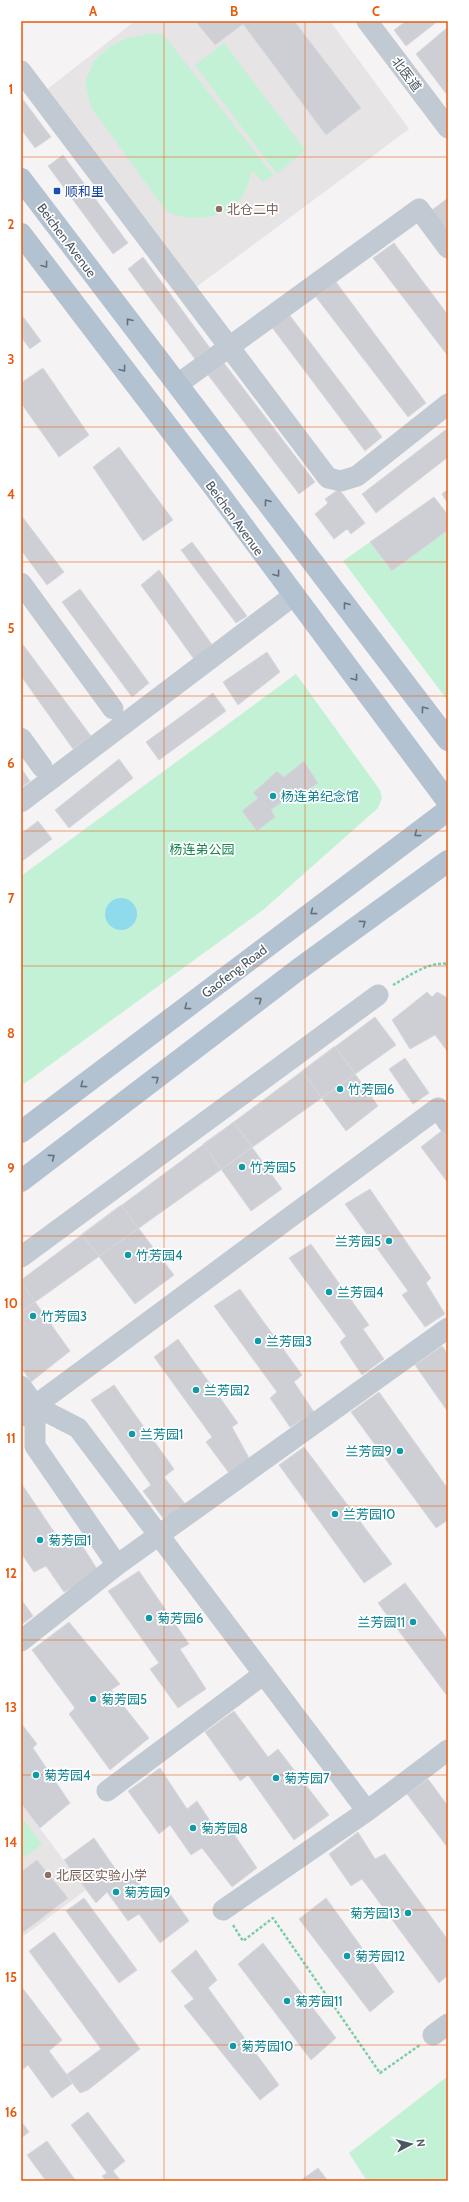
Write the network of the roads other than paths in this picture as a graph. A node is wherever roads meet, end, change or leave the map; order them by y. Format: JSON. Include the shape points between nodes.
{"nodes":[{"id":1,"x":367,"y":21,"type":"edge"},
{"id":2,"x":21,"y":71,"type":"edge"},
{"id":3,"x":448,"y":128,"type":"edge"},
{"id":4,"x":21,"y":179,"type":"edge"},
{"id":5,"x":21,"y":234,"type":"edge"},
{"id":6,"x":448,"y":248,"type":"edge"},
{"id":7,"x":230,"y":346,"type":"junction"},
{"id":8,"x":178,"y":384,"type":"junction"},
{"id":9,"x":448,"y":404,"type":"edge"},
{"id":10,"x":21,"y":583,"type":"edge"},
{"id":11,"x":293,"y":596,"type":"junction"},
{"id":12,"x":113,"y":709,"type":"dead end"},
{"id":13,"x":21,"y":738,"type":"edge"},
{"id":14,"x":448,"y":740,"type":"edge"},
{"id":15,"x":42,"y":767,"type":"dead end"},
{"id":16,"x":21,"y":802,"type":"edge"},
{"id":17,"x":448,"y":802,"type":"edge"},
{"id":18,"x":448,"y":810,"type":"edge"},
{"id":19,"x":448,"y":861,"type":"edge"},
{"id":20,"x":378,"y":995,"type":"road end"},
{"id":21,"x":448,"y":1122,"type":"edge"},
{"id":22,"x":21,"y":1132,"type":"edge"},
{"id":23,"x":21,"y":1181,"type":"edge"},
{"id":24,"x":21,"y":1257,"type":"edge"},
{"id":25,"x":448,"y":1328,"type":"edge"},
{"id":26,"x":21,"y":1386,"type":"edge"},
{"id":27,"x":28,"y":1411,"type":"edge"},
{"id":28,"x":159,"y":1535,"type":"junction"},
{"id":29,"x":117,"y":1565,"type":"junction"},
{"id":30,"x":21,"y":1641,"type":"edge"},
{"id":31,"x":264,"y":1674,"type":"junction"},
{"id":32,"x":448,"y":1750,"type":"edge"},
{"id":33,"x":107,"y":1791,"type":"dead end"},
{"id":34,"x":367,"y":1811,"type":"junction"},
{"id":35,"x":223,"y":1910,"type":"road end"}],
"edges":[{"from":1,"to":3,"type":"street","name":"北医道"},
{"from":2,"to":7,"type":"street"},
{"from":8,"to":4,"type":"main road","name":"Beichen Avenue","one_way":true},
{"from":5,"to":11,"type":"main road","name":"Beichen Avenue","one_way":true},
{"from":6,"to":7,"type":"street","via":[[418,209]]},
{"from":7,"to":8,"type":"street"},
{"from":7,"to":9,"type":"street","via":[[328,478],[335,480],[341,481],[357,476]]},
{"from":14,"to":8,"type":"main road","name":"Beichen Avenue","one_way":true},
{"from":10,"to":12,"type":"street"},
{"from":11,"to":16,"type":"street"},
{"from":11,"to":17,"type":"main road","name":"Beichen Avenue","one_way":true},
{"from":13,"to":15,"type":"street"},
{"from":18,"to":22,"type":"main road","name":"Gaofeng Road","one_way":true},
{"from":23,"to":19,"type":"main road","one_way":true,"via":[[299,970]]},
{"from":20,"to":24,"type":"street"},
{"from":21,"to":27,"type":"street","via":[[438,1108]]},
{"from":25,"to":28,"type":"street"},
{"from":26,"to":27,"type":"street"},
{"from":27,"to":28,"type":"street","via":[[78,1428]]},
{"from":27,"to":29,"type":"street","via":[[35,1446]]},
{"from":28,"to":29,"type":"street"},
{"from":28,"to":31,"type":"street"},
{"from":29,"to":30,"type":"street"},
{"from":31,"to":33,"type":"street"},
{"from":31,"to":34,"type":"street"},
{"from":32,"to":34,"type":"street"},
{"from":34,"to":35,"type":"street"}]}
